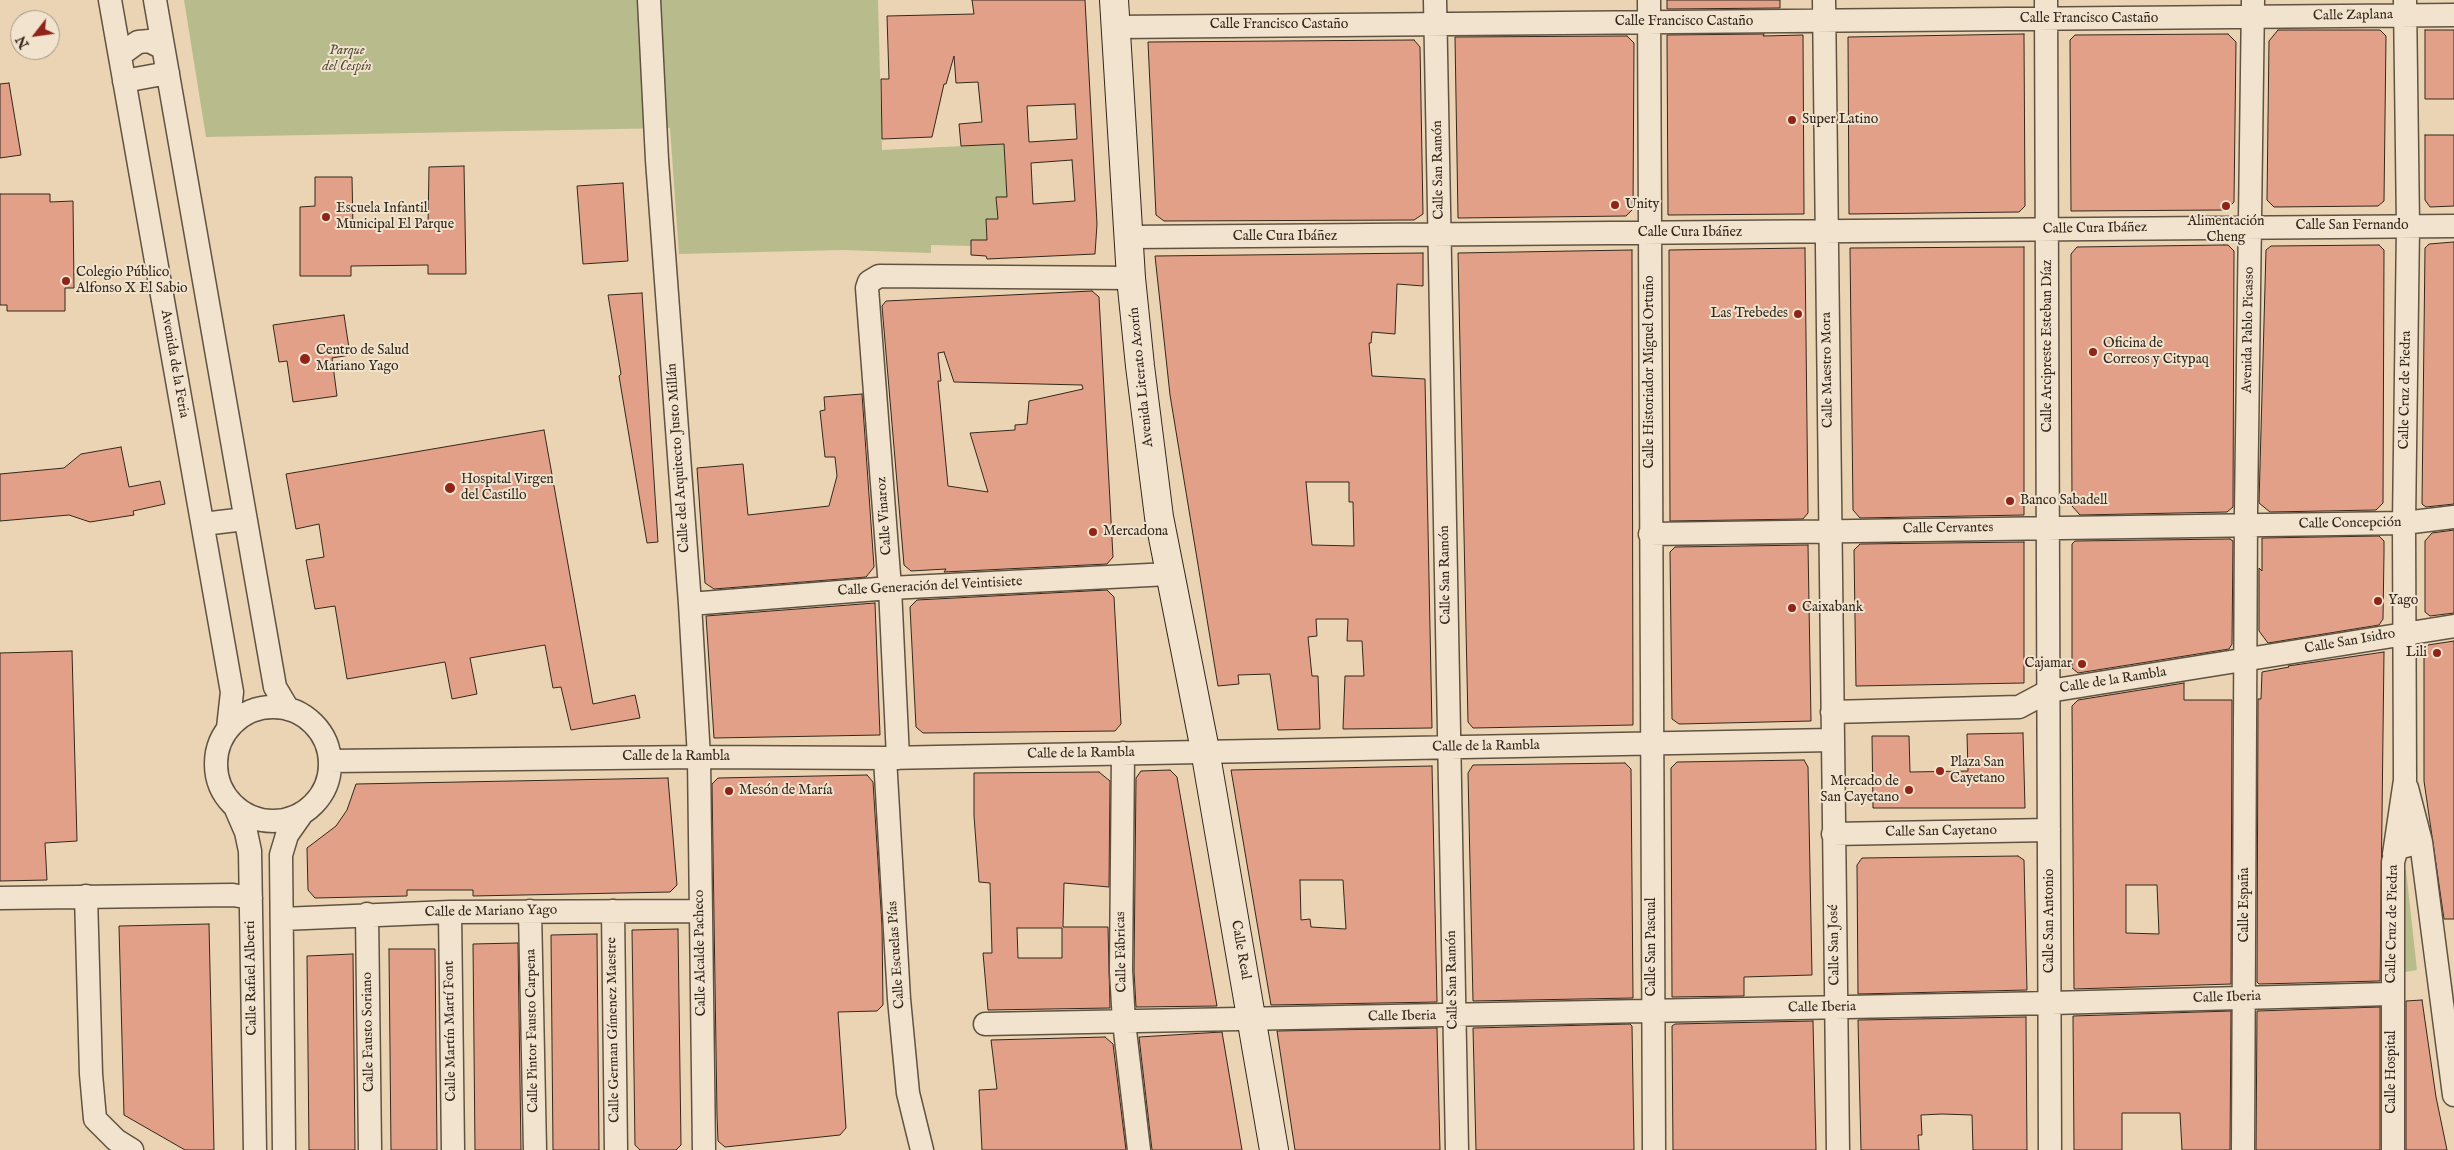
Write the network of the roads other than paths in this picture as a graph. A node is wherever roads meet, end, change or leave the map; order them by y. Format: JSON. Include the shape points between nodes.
{"nodes":[{"id":1,"x":110,"y":0,"type":"edge"},
{"id":2,"x":155,"y":0,"type":"edge"},
{"id":3,"x":649,"y":0,"type":"edge"},
{"id":4,"x":1114,"y":0,"type":"edge"},
{"id":5,"x":1435,"y":0,"type":"edge"},
{"id":6,"x":2405,"y":8,"type":"edge"},
{"id":7,"x":2253,"y":9,"type":"edge"},
{"id":8,"x":2046,"y":10,"type":"edge"},
{"id":9,"x":1650,"y":11,"type":"edge"},
{"id":10,"x":1824,"y":11,"type":"edge"},
{"id":11,"x":2454,"y":15,"type":"edge"},
{"id":12,"x":1436,"y":24,"type":"junction"},
{"id":13,"x":1116,"y":27,"type":"junction"},
{"id":14,"x":163,"y":48,"type":"junction"},
{"id":15,"x":120,"y":55,"type":"junction"},
{"id":16,"x":168,"y":73,"type":"junction"},
{"id":17,"x":124,"y":81,"type":"junction"},
{"id":18,"x":2408,"y":226,"type":"junction"},
{"id":19,"x":2454,"y":226,"type":"edge"},
{"id":20,"x":2250,"y":227,"type":"junction"},
{"id":21,"x":2047,"y":229,"type":"junction"},
{"id":22,"x":1650,"y":233,"type":"junction"},
{"id":23,"x":1827,"y":233,"type":"junction"},
{"id":24,"x":1441,"y":236,"type":"junction"},
{"id":25,"x":1130,"y":237,"type":"junction"},
{"id":26,"x":1131,"y":278,"type":"junction"},
{"id":27,"x":2454,"y":517,"type":"edge"},
{"id":28,"x":245,"y":519,"type":"junction"},
{"id":29,"x":2404,"y":523,"type":"junction"},
{"id":30,"x":203,"y":524,"type":"junction"},
{"id":31,"x":2246,"y":525,"type":"junction"},
{"id":32,"x":2048,"y":528,"type":"junction"},
{"id":33,"x":1830,"y":531,"type":"junction"},
{"id":34,"x":1650,"y":534,"type":"junction"},
{"id":35,"x":1169,"y":574,"type":"junction"},
{"id":36,"x":890,"y":588,"type":"junction"},
{"id":37,"x":690,"y":604,"type":"junction"},
{"id":38,"x":2454,"y":626,"type":"edge"},
{"id":39,"x":2405,"y":633,"type":"junction"},
{"id":40,"x":2247,"y":660,"type":"junction"},
{"id":41,"x":2049,"y":691,"type":"junction"},
{"id":42,"x":288,"y":709,"type":"junction"},
{"id":43,"x":1832,"y":712,"type":"junction"},
{"id":44,"x":228,"y":728,"type":"junction"},
{"id":45,"x":1832,"y":740,"type":"junction"},
{"id":46,"x":1651,"y":744,"type":"junction"},
{"id":47,"x":1448,"y":747,"type":"junction"},
{"id":48,"x":1205,"y":750,"type":"junction"},
{"id":49,"x":1123,"y":753,"type":"junction"},
{"id":50,"x":699,"y":757,"type":"junction"},
{"id":51,"x":892,"y":758,"type":"junction"},
{"id":52,"x":330,"y":761,"type":"junction"},
{"id":53,"x":2405,"y":780,"type":"junction"},
{"id":54,"x":236,"y":809,"type":"junction"},
{"id":55,"x":301,"y":815,"type":"junction"},
{"id":56,"x":2049,"y":830,"type":"junction"},
{"id":57,"x":1833,"y":834,"type":"junction"},
{"id":58,"x":2421,"y":842,"type":"junction"},
{"id":59,"x":2394,"y":854,"type":"junction"},
{"id":60,"x":86,"y":896,"type":"junction"},
{"id":61,"x":0,"y":898,"type":"edge"},
{"id":62,"x":251,"y":898,"type":"junction"},
{"id":63,"x":530,"y":911,"type":"junction"},
{"id":64,"x":613,"y":911,"type":"junction"},
{"id":65,"x":700,"y":911,"type":"junction"},
{"id":66,"x":450,"y":912,"type":"junction"},
{"id":67,"x":367,"y":914,"type":"junction"},
{"id":68,"x":282,"y":919,"type":"junction"},
{"id":69,"x":2445,"y":972,"type":"edge"},
{"id":70,"x":2391,"y":994,"type":"junction"},
{"id":71,"x":2245,"y":997,"type":"junction"},
{"id":72,"x":2051,"y":1003,"type":"junction"},
{"id":73,"x":1835,"y":1008,"type":"junction"},
{"id":74,"x":1653,"y":1012,"type":"junction"},
{"id":75,"x":1454,"y":1016,"type":"junction"},
{"id":76,"x":1253,"y":1020,"type":"junction"},
{"id":77,"x":1124,"y":1022,"type":"junction"},
{"id":78,"x":986,"y":1024,"type":"dead end"},
{"id":79,"x":2454,"y":1095,"type":"edge"},
{"id":80,"x":132,"y":1150,"type":"edge"},
{"id":81,"x":255,"y":1150,"type":"edge"},
{"id":82,"x":284,"y":1150,"type":"edge"},
{"id":83,"x":370,"y":1150,"type":"edge"},
{"id":84,"x":453,"y":1150,"type":"edge"},
{"id":85,"x":535,"y":1150,"type":"edge"},
{"id":86,"x":616,"y":1150,"type":"edge"},
{"id":87,"x":704,"y":1150,"type":"edge"},
{"id":88,"x":922,"y":1150,"type":"edge"},
{"id":89,"x":1139,"y":1150,"type":"edge"},
{"id":90,"x":1274,"y":1150,"type":"edge"},
{"id":91,"x":1457,"y":1150,"type":"edge"},
{"id":92,"x":1654,"y":1150,"type":"edge"},
{"id":93,"x":1838,"y":1150,"type":"edge"},
{"id":94,"x":2050,"y":1150,"type":"edge"},
{"id":95,"x":2243,"y":1150,"type":"edge"},
{"id":96,"x":2393,"y":1150,"type":"edge"}],
"edges":[{"from":1,"to":15,"type":"street","name":"Avenida de la Feria"},
{"from":2,"to":14,"type":"street"},
{"from":3,"to":37,"type":"street","name":"Calle del Arquitecto Justo Millán"},
{"from":4,"to":13,"type":"main road","name":"Avenida Literato Azorín"},
{"from":5,"to":12,"type":"street","name":"Calle San Ramón"},
{"from":6,"to":7,"type":"street","name":"Calle Zaplana"},
{"from":6,"to":11,"type":"street","name":"Calle Zaplana"},
{"from":6,"to":18,"type":"street","name":"Calle Cruz de Piedra"},
{"from":7,"to":8,"type":"street","name":"Calle Francisco Castaño"},
{"from":7,"to":20,"type":"street","name":"Avenida Pablo Picasso"},
{"from":8,"to":10,"type":"street","name":"Calle Francisco Castaño"},
{"from":8,"to":21,"type":"street","name":"Calle Arcipreste Esteban Díaz"},
{"from":9,"to":10,"type":"street","name":"Calle Francisco Castaño"},
{"from":9,"to":12,"type":"street","name":"Calle Francisco Castaño"},
{"from":9,"to":22,"type":"street","name":"Calle Historiador Miguel Ortuño"},
{"from":10,"to":23,"type":"street","name":"Calle Maestro Mora"},
{"from":12,"to":13,"type":"street","name":"Calle Francisco Castaño"},
{"from":12,"to":24,"type":"street","name":"Calle San Ramón"},
{"from":13,"to":25,"type":"main road","name":"Avenida Literato Azorín"},
{"from":14,"to":15,"type":"street","via":[[149,41],[138,42]]},
{"from":14,"to":16,"type":"street"},
{"from":15,"to":17,"type":"street","name":"Avenida de la Feria"},
{"from":16,"to":17,"type":"street"},
{"from":16,"to":28,"type":"street"},
{"from":17,"to":30,"type":"street","name":"Avenida de la Feria"},
{"from":18,"to":19,"type":"street","name":"Calle San Fernando"},
{"from":18,"to":20,"type":"street","name":"Calle San Fernando"},
{"from":18,"to":29,"type":"street","name":"Calle Cruz de Piedra"},
{"from":20,"to":21,"type":"street","name":"Calle Cura Ibáñez"},
{"from":20,"to":31,"type":"street","name":"Avenida Pablo Picasso"},
{"from":21,"to":23,"type":"street","name":"Calle Cura Ibáñez"},
{"from":21,"to":32,"type":"street","name":"Calle Arcipreste Esteban Díaz"},
{"from":22,"to":23,"type":"street","name":"Calle Cura Ibáñez"},
{"from":22,"to":24,"type":"street","name":"Calle Cura Ibáñez"},
{"from":22,"to":34,"type":"street","name":"Calle Historiador Miguel Ortuño"},
{"from":23,"to":33,"type":"street","name":"Calle Maestro Mora"},
{"from":24,"to":25,"type":"street","name":"Calle Cura Ibáñez"},
{"from":24,"to":47,"type":"street","name":"Calle San Ramón"},
{"from":25,"to":26,"type":"main road","name":"Avenida Literato Azorín"},
{"from":26,"to":35,"type":"main road","name":"Avenida Literato Azorín","via":[[1150,454]]},
{"from":26,"to":36,"type":"street","name":"Calle Vinaroz","via":[[879,276],[866,288]]},
{"from":27,"to":29,"type":"street","name":"Calle Concepción"},
{"from":28,"to":30,"type":"street"},
{"from":28,"to":42,"type":"street","via":[[275,687]]},
{"from":29,"to":31,"type":"street","name":"Calle Concepción"},
{"from":29,"to":39,"type":"street","name":"Calle Cruz de Piedra"},
{"from":30,"to":44,"type":"street","name":"Avenida de la Feria","via":[[232,692]]},
{"from":31,"to":32,"type":"street","name":"Calle Cervantes"},
{"from":31,"to":40,"type":"street","name":"Avenida Pablo Picasso"},
{"from":32,"to":33,"type":"street","name":"Calle Cervantes"},
{"from":32,"to":41,"type":"street","name":"Calle Arcipreste Esteban Díaz"},
{"from":33,"to":34,"type":"street","name":"Calle Cervantes"},
{"from":33,"to":43,"type":"street","name":"Calle Maestro Mora"},
{"from":34,"to":46,"type":"street","name":"Calle Historiador Miguel Ortuño"},
{"from":35,"to":36,"type":"street","name":"Calle Generación del Veintisiete"},
{"from":35,"to":48,"type":"main road","name":"Avenida Literato Azorín"},
{"from":36,"to":37,"type":"street","name":"Calle Generación del Veintisiete"},
{"from":36,"to":51,"type":"street","name":"Calle Vinaroz"},
{"from":37,"to":50,"type":"street","name":"Calle del Arquitecto Justo Millán"},
{"from":38,"to":39,"type":"street","name":"Calle San Isidro"},
{"from":39,"to":40,"type":"street","name":"Calle San Isidro"},
{"from":39,"to":53,"type":"street","name":"Calle Cruz de Piedra"},
{"from":40,"to":41,"type":"street","name":"Calle de la Rambla"},
{"from":40,"to":71,"type":"street","name":"Calle España"},
{"from":41,"to":43,"type":"street","name":"Calle de la Rambla","via":[[2019,707]]},
{"from":41,"to":56,"type":"street","name":"Calle San Antonio"},
{"from":42,"to":44,"type":"street","via":[[255,710]]},
{"from":42,"to":52,"type":"street","via":[[306,718],[318,730]]},
{"from":43,"to":45,"type":"street","name":"Calle Maestro Mora"},
{"from":44,"to":54,"type":"street","via":[[219,744],[215,761],[217,779],[224,795]]},
{"from":45,"to":46,"type":"street","name":"Calle de la Rambla"},
{"from":45,"to":57,"type":"street","name":"Calle San José"},
{"from":46,"to":47,"type":"street","name":"Calle de la Rambla"},
{"from":46,"to":74,"type":"street","name":"Calle San Pascual"},
{"from":47,"to":48,"type":"street","name":"Calle de la Rambla"},
{"from":47,"to":75,"type":"street","name":"Calle San Ramón"},
{"from":48,"to":49,"type":"street","name":"Calle de la Rambla"},
{"from":48,"to":76,"type":"main road","name":"Calle Real"},
{"from":49,"to":51,"type":"street","name":"Calle de la Rambla"},
{"from":49,"to":77,"type":"street","name":"Calle Fábricas","via":[[1121,971]]},
{"from":50,"to":51,"type":"street","name":"Calle de la Rambla"},
{"from":50,"to":52,"type":"street","name":"Calle de la Rambla"},
{"from":50,"to":65,"type":"street","name":"Calle Alcalde Pacheco"},
{"from":51,"to":88,"type":"street","name":"Calle Escuelas Pías","via":[[899,998],[907,1085]]},
{"from":52,"to":55,"type":"street","via":[[329,777],[323,792]]},
{"from":53,"to":58,"type":"street","name":"Calle Cruz de Piedra"},
{"from":53,"to":59,"type":"street","name":"Calle Cruz de Piedra"},
{"from":54,"to":55,"type":"street","via":[[267,822]]},
{"from":54,"to":62,"type":"street","name":"Calle Rafael Alberti","via":[[250,851]]},
{"from":55,"to":68,"type":"street","via":[[287,835],[281,855]]},
{"from":56,"to":57,"type":"street","name":"Calle San Cayetano"},
{"from":56,"to":72,"type":"street","name":"Calle San Antonio"},
{"from":57,"to":73,"type":"street","name":"Calle San José"},
{"from":58,"to":59,"type":"street","name":"Calle Cruz de Piedra","via":[[2402,846]]},
{"from":58,"to":69,"type":"street","name":"Calle Cruz de Piedra"},
{"from":59,"to":70,"type":"street","name":"Calle Cruz de Piedra"},
{"from":60,"to":61,"type":"street"},
{"from":60,"to":62,"type":"street","via":[[233,895]]},
{"from":60,"to":80,"type":"street","via":[[90,1074],[95,1119],[116,1140]]},
{"from":62,"to":81,"type":"street","name":"Calle Rafael Alberti"},
{"from":63,"to":64,"type":"street","name":"Calle de Mariano Yago"},
{"from":63,"to":66,"type":"street","name":"Calle de Mariano Yago"},
{"from":63,"to":85,"type":"street","name":"Calle Pintor Fausto Carpena"},
{"from":64,"to":65,"type":"street","name":"Calle de Mariano Yago"},
{"from":64,"to":86,"type":"street","name":"Calle German Gímenez Maestre"},
{"from":65,"to":87,"type":"street","name":"Calle Alcalde Pacheco"},
{"from":66,"to":67,"type":"street","name":"Calle de Mariano Yago"},
{"from":66,"to":84,"type":"street","name":"Calle Martín Martí Font"},
{"from":67,"to":68,"type":"street","name":"Calle de Mariano Yago"},
{"from":67,"to":83,"type":"street","name":"Calle Fausto Soriano"},
{"from":68,"to":82,"type":"street"},
{"from":69,"to":79,"type":"street","name":"Calle Cruz de Piedra"},
{"from":70,"to":71,"type":"street","name":"Calle Iberia"},
{"from":70,"to":96,"type":"street","name":"Calle Hospital"},
{"from":71,"to":72,"type":"street","name":"Calle Iberia"},
{"from":71,"to":95,"type":"street","name":"Calle España"},
{"from":72,"to":73,"type":"street","name":"Calle Iberia"},
{"from":72,"to":94,"type":"street","name":"Calle San Antonio"},
{"from":73,"to":74,"type":"street","name":"Calle Iberia"},
{"from":73,"to":93,"type":"street","name":"Calle San José"},
{"from":74,"to":75,"type":"street","name":"Calle Iberia"},
{"from":74,"to":92,"type":"street","name":"Calle San Pascual"},
{"from":75,"to":76,"type":"street","name":"Calle Iberia"},
{"from":75,"to":91,"type":"street","name":"Calle San Ramón"},
{"from":76,"to":77,"type":"street","name":"Calle Iberia"},
{"from":76,"to":90,"type":"main road","name":"Calle Real"},
{"from":77,"to":78,"type":"street","name":"Calle Iberia"},
{"from":77,"to":89,"type":"street","name":"Calle Fábricas"}]}
